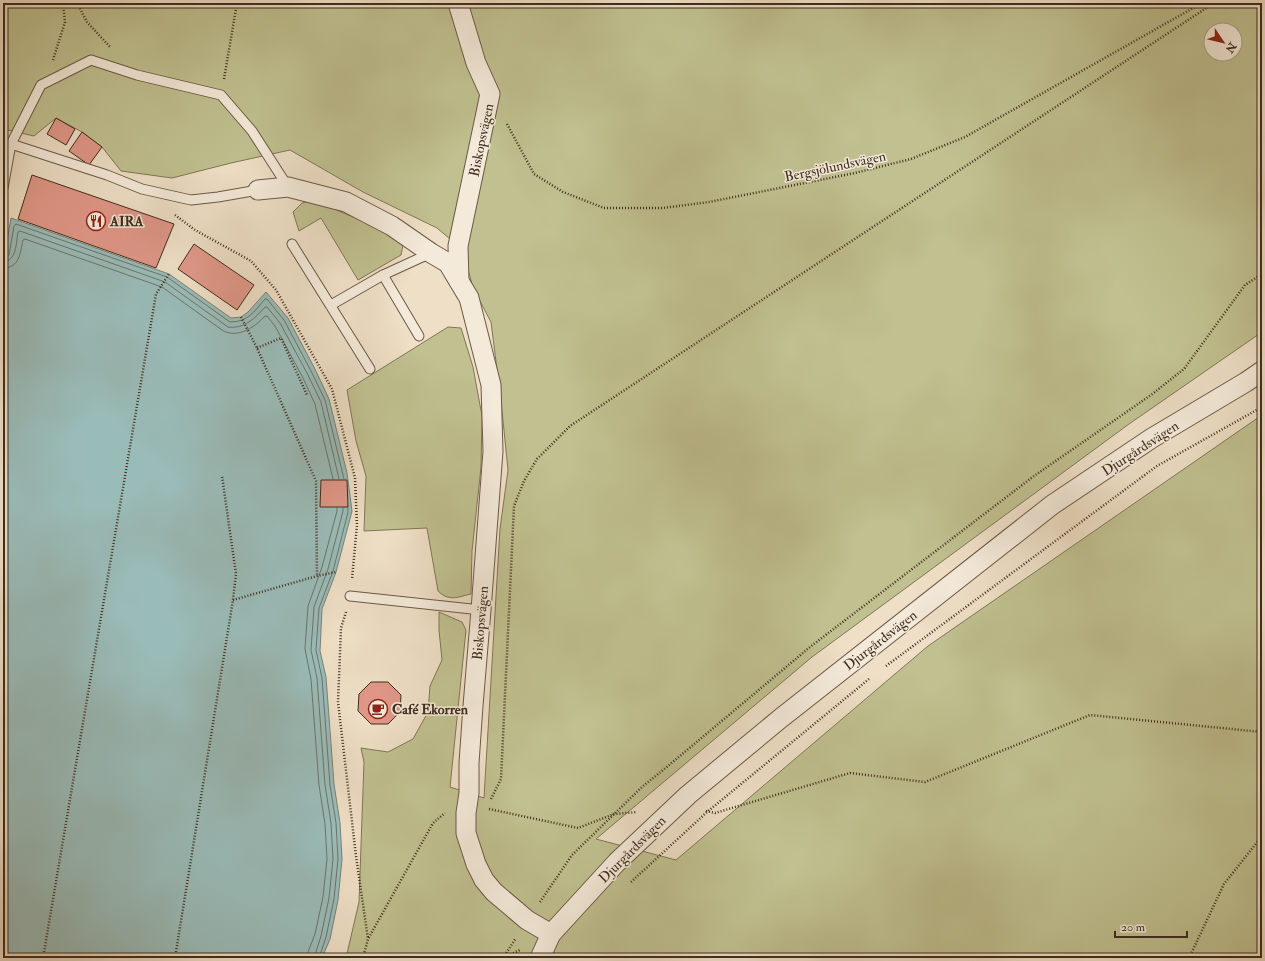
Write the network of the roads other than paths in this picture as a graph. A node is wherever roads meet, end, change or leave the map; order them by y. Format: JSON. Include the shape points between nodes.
{"nodes":[{"id":1,"x":458,"y":3,"type":"edge"},
{"id":2,"x":11,"y":144,"type":"junction"},
{"id":3,"x":288,"y":186,"type":"junction"},
{"id":4,"x":3,"y":188,"type":"edge"},
{"id":5,"x":258,"y":190,"type":"joint"},
{"id":6,"x":292,"y":244,"type":"dead end"},
{"id":7,"x":431,"y":253,"type":"junction"},
{"id":8,"x":383,"y":275,"type":"junction"},
{"id":9,"x":459,"y":281,"type":"junction"},
{"id":10,"x":331,"y":305,"type":"junction"},
{"id":11,"x":419,"y":336,"type":"dead end"},
{"id":12,"x":370,"y":369,"type":"dead end"},
{"id":13,"x":1262,"y":371,"type":"edge"},
{"id":14,"x":350,"y":596,"type":"road end"},
{"id":15,"x":481,"y":610,"type":"junction"},
{"id":16,"x":551,"y":934,"type":"junction"},
{"id":17,"x":540,"y":958,"type":"edge"}],
"edges":[{"from":1,"to":9,"type":"street","name":"Biskopsvägen","via":[[476,63],[490,94],[458,246]]},
{"from":2,"to":3,"type":"lane","via":[[40,85],[91,60],[137,75],[221,95],[252,131]]},
{"from":2,"to":4,"type":"lane"},
{"from":2,"to":5,"type":"lane","via":[[142,189],[191,200]]},
{"from":3,"to":5,"type":"street","name":"Biskopsvägen"},
{"from":3,"to":7,"type":"street","name":"Biskopsvägen","via":[[346,202],[392,226]]},
{"from":6,"to":10,"type":"lane"},
{"from":7,"to":8,"type":"lane"},
{"from":7,"to":9,"type":"street","name":"Biskopsvägen","via":[[448,263]]},
{"from":8,"to":10,"type":"lane"},
{"from":8,"to":11,"type":"lane"},
{"from":9,"to":15,"type":"street","name":"Biskopsvägen","via":[[469,298],[492,385],[493,451]]},
{"from":10,"to":12,"type":"lane"},
{"from":13,"to":16,"type":"street","name":"Djurgårdsvägen","via":[[1152,438],[1052,505],[780,718],[674,808],[617,862]]},
{"from":14,"to":15,"type":"lane"},
{"from":15,"to":16,"type":"street","name":"Biskopsvägen","via":[[466,834],[476,864],[494,892],[527,920]]},
{"from":16,"to":17,"type":"street","name":"Djurgårdsvägen"}]}
